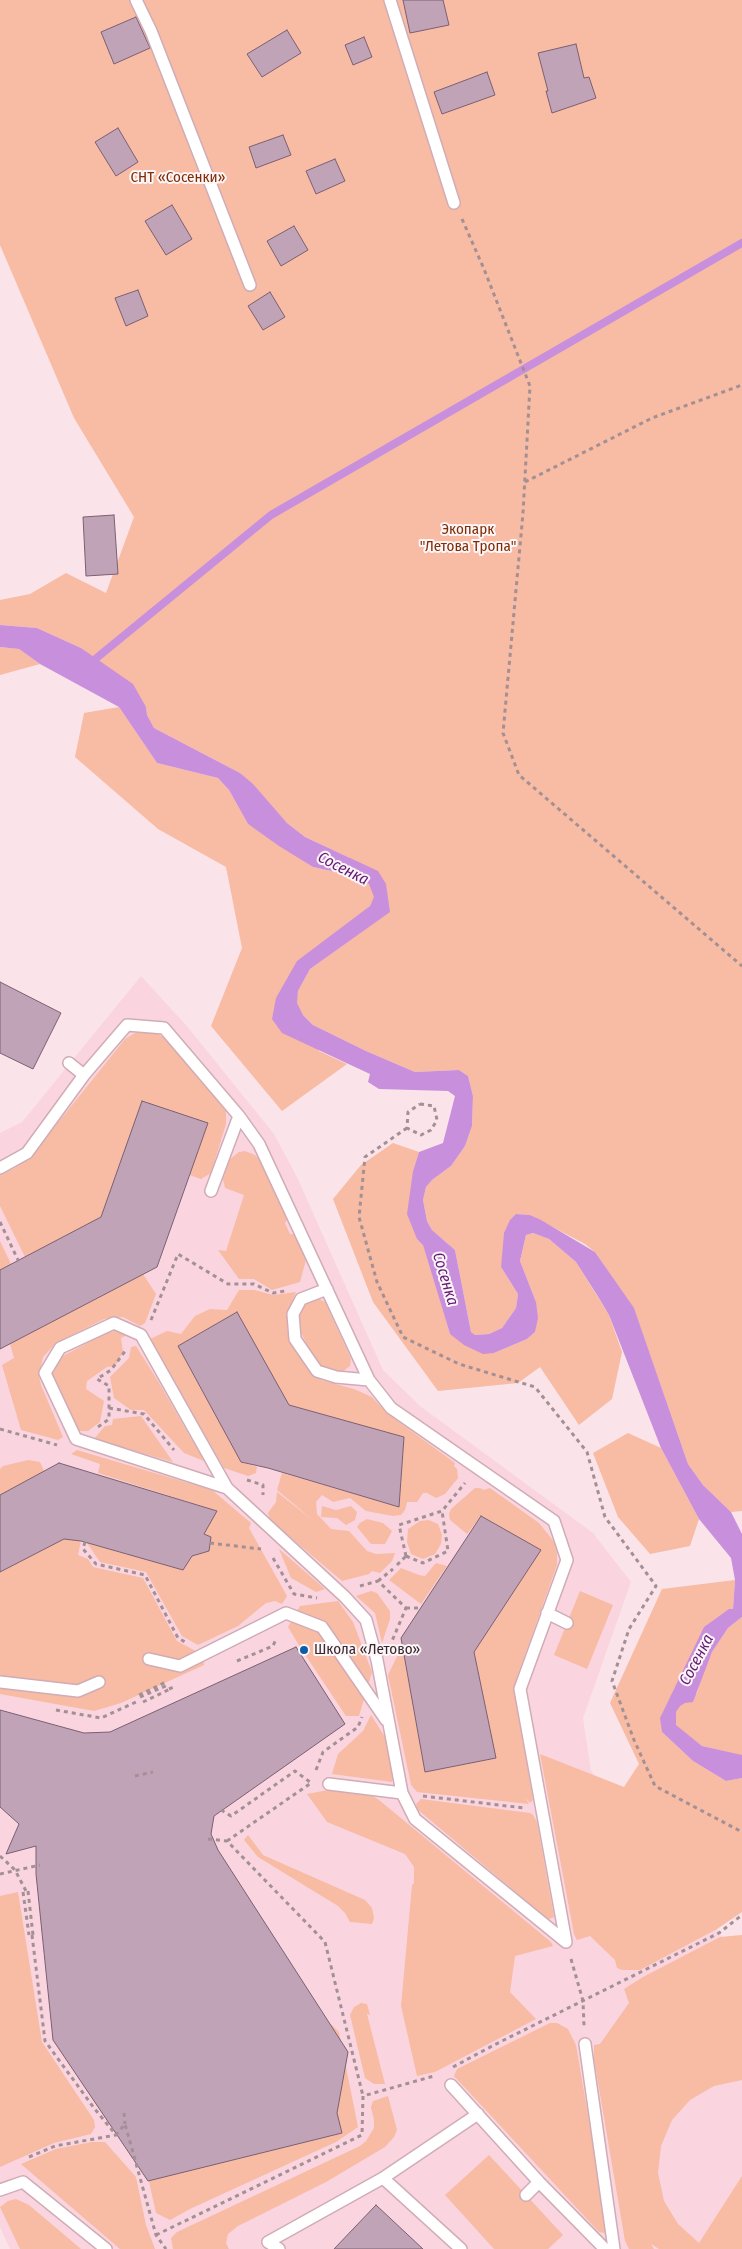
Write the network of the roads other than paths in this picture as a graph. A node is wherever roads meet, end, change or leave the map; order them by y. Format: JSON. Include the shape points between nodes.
{"nodes":[{"id":1,"x":136,"y":0,"type":"edge"},
{"id":2,"x":390,"y":0,"type":"edge"},
{"id":3,"x":454,"y":203,"type":"road end"},
{"id":4,"x":250,"y":285,"type":"dead end"},
{"id":5,"x":69,"y":1063,"type":"dead end"},
{"id":6,"x":84,"y":1075,"type":"junction"},
{"id":7,"x":239,"y":1116,"type":"junction"},
{"id":8,"x":0,"y":1168,"type":"edge"},
{"id":9,"x":211,"y":1191,"type":"dead end"},
{"id":10,"x":327,"y":1289,"type":"junction"},
{"id":11,"x":369,"y":1380,"type":"junction"},
{"id":12,"x":227,"y":1488,"type":"junction"},
{"id":13,"x":547,"y":1613,"type":"junction"},
{"id":14,"x":567,"y":1623,"type":"dead end"},
{"id":15,"x":149,"y":1659,"type":"dead end"},
{"id":16,"x":0,"y":1682,"type":"edge"},
{"id":17,"x":98,"y":1682,"type":"dead end"},
{"id":18,"x":389,"y":1723,"type":"junction"},
{"id":19,"x":329,"y":1784,"type":"dead end"},
{"id":20,"x":402,"y":1794,"type":"junction"},
{"id":21,"x":584,"y":2044,"type":"road end"},
{"id":22,"x":452,"y":2084,"type":"dead end"},
{"id":23,"x":478,"y":2114,"type":"junction"},
{"id":24,"x":383,"y":2178,"type":"junction"},
{"id":25,"x":539,"y":2182,"type":"junction"},
{"id":26,"x":0,"y":2190,"type":"edge"},
{"id":27,"x":526,"y":2195,"type":"dead end"},
{"id":28,"x":106,"y":2249,"type":"edge"},
{"id":29,"x":279,"y":2249,"type":"edge"},
{"id":30,"x":461,"y":2249,"type":"edge"},
{"id":31,"x":605,"y":2249,"type":"edge"},
{"id":32,"x":614,"y":2249,"type":"edge"}],
"edges":[{"from":1,"to":4,"type":"lane"},
{"from":2,"to":3,"type":"lane"},
{"from":5,"to":6,"type":"lane"},
{"from":6,"to":7,"type":"lane","via":[[127,1025],[164,1028]]},
{"from":6,"to":8,"type":"lane","via":[[27,1153]]},
{"from":7,"to":9,"type":"lane"},
{"from":7,"to":10,"type":"lane","via":[[259,1144],[292,1226]]},
{"from":10,"to":11,"type":"lane"},
{"from":10,"to":11,"type":"lane","via":[[301,1299],[293,1314],[295,1339],[316,1371],[336,1377]]},
{"from":11,"to":13,"type":"lane","via":[[391,1408],[554,1521],[567,1560]]},
{"from":12,"to":12,"type":"lane","via":[[141,1334],[114,1322],[60,1348],[45,1373],[76,1440]]},
{"from":12,"to":18,"type":"lane","via":[[366,1620]]},
{"from":13,"to":14,"type":"lane"},
{"from":13,"to":20,"type":"lane","via":[[520,1689],[566,1942],[415,1818]]},
{"from":15,"to":18,"type":"lane","via":[[180,1666],[286,1613],[322,1627]]},
{"from":16,"to":17,"type":"lane","via":[[78,1691]]},
{"from":18,"to":20,"type":"lane"},
{"from":19,"to":20,"type":"lane"},
{"from":21,"to":32,"type":"lane"},
{"from":22,"to":23,"type":"lane"},
{"from":23,"to":24,"type":"lane"},
{"from":23,"to":25,"type":"lane"},
{"from":24,"to":29,"type":"lane","via":[[268,2242]]},
{"from":24,"to":30,"type":"lane"},
{"from":25,"to":27,"type":"lane"},
{"from":25,"to":31,"type":"lane"},
{"from":26,"to":28,"type":"lane","via":[[23,2182]]}]}
